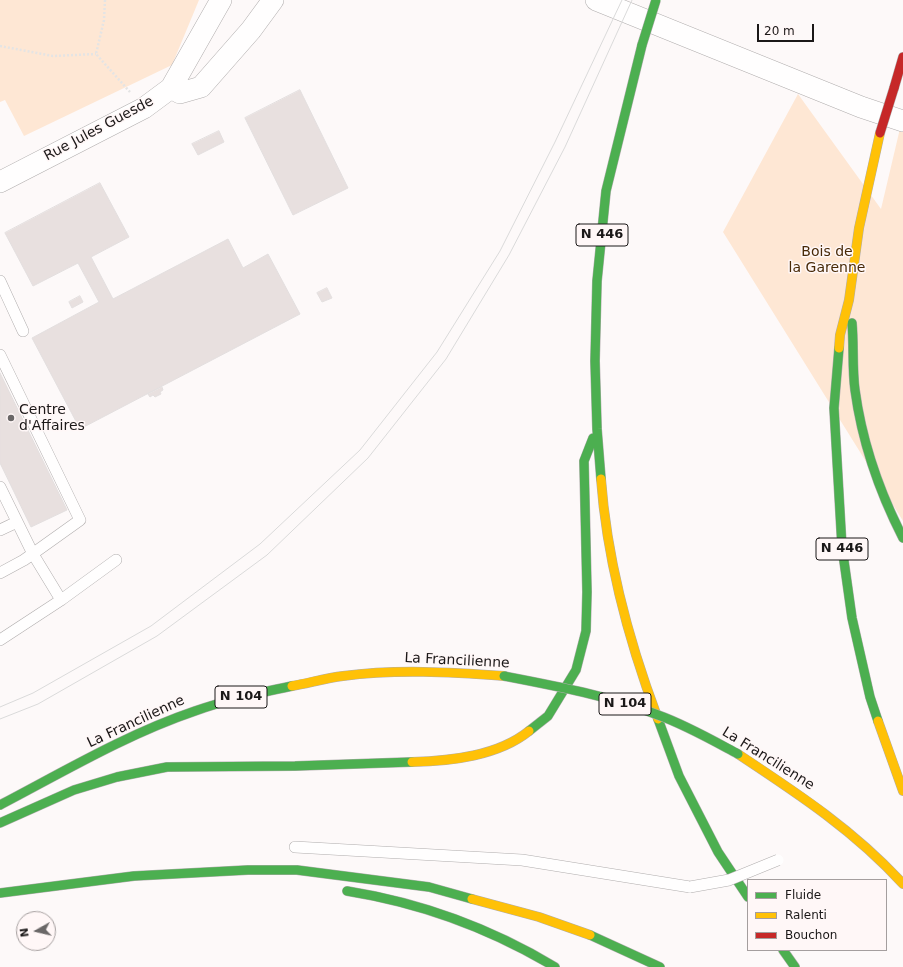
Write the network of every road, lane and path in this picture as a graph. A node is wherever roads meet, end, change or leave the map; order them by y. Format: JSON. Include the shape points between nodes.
{"nodes":[{"id":1,"x":105,"y":0,"type":"edge"},
{"id":2,"x":222,"y":0,"type":"edge"},
{"id":3,"x":273,"y":0,"type":"edge"},
{"id":4,"x":596,"y":0,"type":"edge"},
{"id":5,"x":656,"y":0,"type":"edge"},
{"id":6,"x":0,"y":46,"type":"edge"},
{"id":7,"x":96,"y":54,"type":"junction"},
{"id":8,"x":903,"y":57,"type":"edge"},
{"id":9,"x":171,"y":88,"type":"junction"},
{"id":10,"x":144,"y":108,"type":"junction"},
{"id":11,"x":903,"y":121,"type":"edge"},
{"id":12,"x":0,"y":182,"type":"edge"},
{"id":13,"x":0,"y":281,"type":"edge"},
{"id":14,"x":848,"y":300,"type":"junction"},
{"id":15,"x":24,"y":331,"type":"dead end"},
{"id":16,"x":0,"y":354,"type":"edge"},
{"id":17,"x":597,"y":429,"type":"junction"},
{"id":18,"x":0,"y":486,"type":"edge"},
{"id":19,"x":17,"y":522,"type":"junction"},
{"id":20,"x":0,"y":530,"type":"edge"},
{"id":21,"x":903,"y":538,"type":"edge"},
{"id":22,"x":33,"y":554,"type":"junction"},
{"id":23,"x":116,"y":560,"type":"dead end"},
{"id":24,"x":0,"y":572,"type":"edge"},
{"id":25,"x":61,"y":600,"type":"junction"},
{"id":26,"x":0,"y":640,"type":"edge"},
{"id":27,"x":903,"y":791,"type":"edge"},
{"id":28,"x":0,"y":805,"type":"edge"},
{"id":29,"x":0,"y":823,"type":"edge"},
{"id":30,"x":295,"y":847,"type":"dead end"},
{"id":31,"x":778,"y":860,"type":"dead end"},
{"id":32,"x":297,"y":870,"type":"junction"},
{"id":33,"x":315,"y":881,"type":"dead end"},
{"id":34,"x":903,"y":884,"type":"edge"},
{"id":35,"x":335,"y":890,"type":"dead end"},
{"id":36,"x":0,"y":893,"type":"edge"},
{"id":37,"x":747,"y":896,"type":"edge"},
{"id":38,"x":784,"y":951,"type":"edge"},
{"id":39,"x":555,"y":967,"type":"edge"},
{"id":40,"x":660,"y":967,"type":"edge"},
{"id":41,"x":795,"y":967,"type":"edge"}],
"edges":[{"from":1,"to":7,"type":"path","via":[[104,20]]},
{"from":2,"to":9,"type":"street","name":"Rue Jules Guesde"},
{"from":3,"to":9,"type":"street","via":[[251,30],[201,87],[180,93]]},
{"from":4,"to":11,"type":"street","via":[[861,107]]},
{"from":5,"to":17,"type":"highway","number":"N 446","bridge":true,"via":[[642,45],[606,192],[597,281]]},
{"from":6,"to":7,"type":"path","via":[[53,56]]},
{"from":7,"to":10,"type":"path"},
{"from":8,"to":14,"type":"highway","number":"N 446","bridge":true,"via":[[880,133],[859,228]]},
{"from":9,"to":10,"type":"street","name":"Rue Jules Guesde"},
{"from":10,"to":12,"type":"street","name":"Rue Jules Guesde"},
{"from":13,"to":15,"type":"lane"},
{"from":14,"to":21,"type":"highway","via":[[853,332],[855,389],[864,436],[878,482]]},
{"from":14,"to":27,"type":"highway","number":"N 446","via":[[840,335],[834,408],[842,547],[852,618],[870,696]]},
{"from":16,"to":22,"type":"lane","via":[[80,520]]},
{"from":17,"to":29,"type":"highway","via":[[584,461],[586,631],[576,670],[548,716],[517,741],[469,757],[420,762],[167,768],[116,777],[74,790]]},
{"from":17,"to":37,"type":"highway","number":"N 446","via":[[603,505],[619,593],[640,672],[680,776],[718,852]]},
{"from":18,"to":19,"type":"lane"},
{"from":19,"to":20,"type":"lane"},
{"from":19,"to":22,"type":"lane"},
{"from":22,"to":24,"type":"lane"},
{"from":22,"to":25,"type":"lane"},
{"from":23,"to":25,"type":"lane"},
{"from":25,"to":26,"type":"lane"},
{"from":28,"to":34,"type":"highway","name":"La Francilienne","number":"N 104","bridge":true,"via":[[138,734],[194,711],[242,697],[342,676],[392,672],[443,672],[504,676],[581,691],[658,715],[692,729],[788,786],[869,850]]},
{"from":30,"to":31,"type":"lane","bridge":true,"via":[[522,860],[690,887],[729,880]]},
{"from":32,"to":33,"type":"highway"},
{"from":32,"to":36,"type":"highway","via":[[134,876]]},
{"from":32,"to":40,"type":"highway","via":[[429,886],[540,917],[598,938]]},
{"from":35,"to":39,"type":"highway","via":[[372,894],[423,908],[505,940]]},
{"from":38,"to":41,"type":"highway"}]}
